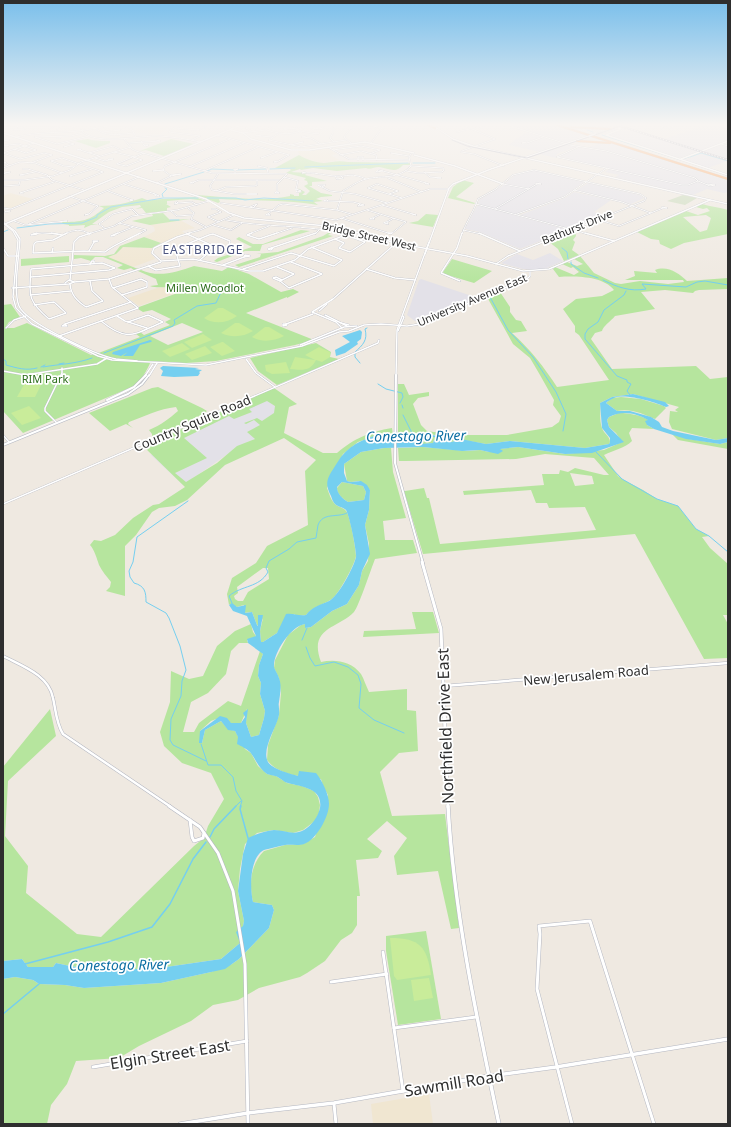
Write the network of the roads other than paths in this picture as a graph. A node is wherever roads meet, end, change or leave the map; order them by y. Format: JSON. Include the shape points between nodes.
{"nodes":[{"id":1,"x":283,"y":177,"type":"edge"},
{"id":2,"x":44,"y":178,"type":"edge"},
{"id":3,"x":49,"y":178,"type":"edge"},
{"id":4,"x":89,"y":178,"type":"edge"},
{"id":5,"x":112,"y":178,"type":"edge"},
{"id":6,"x":138,"y":178,"type":"edge"},
{"id":7,"x":141,"y":178,"type":"edge"},
{"id":8,"x":168,"y":178,"type":"edge"},
{"id":9,"x":216,"y":178,"type":"edge"},
{"id":10,"x":286,"y":178,"type":"edge"},
{"id":11,"x":363,"y":178,"type":"edge"},
{"id":12,"x":388,"y":178,"type":"joint"},
{"id":13,"x":406,"y":178,"type":"edge"},
{"id":14,"x":468,"y":178,"type":"edge"},
{"id":15,"x":483,"y":178,"type":"edge"},
{"id":16,"x":511,"y":178,"type":"edge"},
{"id":17,"x":568,"y":178,"type":"edge"},
{"id":18,"x":594,"y":178,"type":"edge"},
{"id":19,"x":610,"y":178,"type":"edge"},
{"id":20,"x":649,"y":178,"type":"edge"},
{"id":21,"x":694,"y":178,"type":"edge"},
{"id":22,"x":366,"y":179,"type":"junction"},
{"id":23,"x":3,"y":180,"type":"edge"},
{"id":24,"x":257,"y":180,"type":"junction"},
{"id":25,"x":279,"y":180,"type":"junction"},
{"id":26,"x":20,"y":181,"type":"junction"},
{"id":27,"x":55,"y":181,"type":"junction"},
{"id":28,"x":195,"y":181,"type":"dead end"},
{"id":29,"x":214,"y":181,"type":"junction"},
{"id":30,"x":698,"y":181,"type":"junction"},
{"id":31,"x":587,"y":182,"type":"junction"},
{"id":32,"x":156,"y":183,"type":"junction"},
{"id":33,"x":426,"y":183,"type":"dead end"},
{"id":34,"x":124,"y":184,"type":"junction"},
{"id":35,"x":503,"y":184,"type":"junction"},
{"id":36,"x":537,"y":184,"type":"dead end"},
{"id":37,"x":707,"y":184,"type":"dead end"},
{"id":38,"x":70,"y":185,"type":"junction"},
{"id":39,"x":3,"y":186,"type":"edge"},
{"id":40,"x":321,"y":187,"type":"dead end"},
{"id":41,"x":296,"y":188,"type":"dead end"},
{"id":42,"x":449,"y":189,"type":"junction"},
{"id":43,"x":84,"y":190,"type":"junction"},
{"id":44,"x":529,"y":190,"type":"junction"},
{"id":45,"x":574,"y":190,"type":"junction"},
{"id":46,"x":106,"y":191,"type":"junction"},
{"id":47,"x":215,"y":191,"type":"junction"},
{"id":48,"x":277,"y":192,"type":"dead end"},
{"id":49,"x":342,"y":192,"type":"junction"},
{"id":50,"x":422,"y":192,"type":"junction"},
{"id":51,"x":23,"y":193,"type":"dead end"},
{"id":52,"x":155,"y":194,"type":"dead end"},
{"id":53,"x":247,"y":194,"type":"dead end"},
{"id":54,"x":389,"y":194,"type":"junction"},
{"id":55,"x":69,"y":196,"type":"junction"},
{"id":56,"x":402,"y":198,"type":"junction"},
{"id":57,"x":84,"y":200,"type":"junction"},
{"id":58,"x":132,"y":200,"type":"dead end"},
{"id":59,"x":710,"y":200,"type":"junction"},
{"id":60,"x":208,"y":201,"type":"junction"},
{"id":61,"x":279,"y":201,"type":"dead end"},
{"id":62,"x":328,"y":201,"type":"dead end"},
{"id":63,"x":340,"y":202,"type":"junction"},
{"id":64,"x":178,"y":203,"type":"dead end"},
{"id":65,"x":221,"y":203,"type":"dead end"},
{"id":66,"x":387,"y":203,"type":"junction"},
{"id":67,"x":198,"y":204,"type":"junction"},
{"id":68,"x":281,"y":204,"type":"junction"},
{"id":69,"x":360,"y":204,"type":"dead end"},
{"id":70,"x":476,"y":204,"type":"junction"},
{"id":71,"x":728,"y":204,"type":"edge"},
{"id":72,"x":382,"y":205,"type":"junction"},
{"id":73,"x":631,"y":206,"type":"junction"},
{"id":74,"x":250,"y":207,"type":"junction"},
{"id":75,"x":3,"y":208,"type":"edge"},
{"id":76,"x":187,"y":208,"type":"junction"},
{"id":77,"x":253,"y":208,"type":"junction"},
{"id":78,"x":663,"y":208,"type":"dead end"},
{"id":79,"x":216,"y":209,"type":"dead end"},
{"id":80,"x":495,"y":209,"type":"junction"},
{"id":81,"x":272,"y":210,"type":"junction"},
{"id":82,"x":337,"y":210,"type":"junction"},
{"id":83,"x":367,"y":210,"type":"junction"},
{"id":84,"x":171,"y":211,"type":"junction"},
{"id":85,"x":651,"y":213,"type":"junction"},
{"id":86,"x":88,"y":214,"type":"dead end"},
{"id":87,"x":268,"y":214,"type":"dead end"},
{"id":88,"x":380,"y":214,"type":"junction"},
{"id":89,"x":412,"y":214,"type":"dead end"},
{"id":90,"x":138,"y":215,"type":"junction"},
{"id":91,"x":193,"y":215,"type":"junction"},
{"id":92,"x":234,"y":215,"type":"junction"},
{"id":93,"x":352,"y":215,"type":"junction"},
{"id":94,"x":516,"y":215,"type":"junction"},
{"id":95,"x":341,"y":218,"type":"junction"},
{"id":96,"x":373,"y":218,"type":"dead end"},
{"id":97,"x":394,"y":218,"type":"junction"},
{"id":98,"x":225,"y":219,"type":"junction"},
{"id":99,"x":598,"y":219,"type":"junction"},
{"id":100,"x":14,"y":221,"type":"junction"},
{"id":101,"x":64,"y":222,"type":"dead end"},
{"id":102,"x":219,"y":222,"type":"junction"},
{"id":103,"x":387,"y":222,"type":"dead end"},
{"id":104,"x":4,"y":223,"type":"edge"},
{"id":105,"x":119,"y":223,"type":"junction"},
{"id":106,"x":242,"y":223,"type":"junction"},
{"id":107,"x":29,"y":224,"type":"junction"},
{"id":108,"x":213,"y":225,"type":"junction"},
{"id":109,"x":134,"y":226,"type":"junction"},
{"id":110,"x":269,"y":226,"type":"junction"},
{"id":111,"x":207,"y":227,"type":"junction"},
{"id":112,"x":292,"y":228,"type":"junction"},
{"id":113,"x":106,"y":229,"type":"junction"},
{"id":114,"x":319,"y":230,"type":"junction"},
{"id":115,"x":463,"y":230,"type":"junction"},
{"id":116,"x":572,"y":230,"type":"junction"},
{"id":117,"x":355,"y":231,"type":"junction"},
{"id":118,"x":37,"y":234,"type":"dead end"},
{"id":119,"x":90,"y":234,"type":"junction"},
{"id":120,"x":186,"y":234,"type":"junction"},
{"id":121,"x":63,"y":235,"type":"junction"},
{"id":122,"x":115,"y":235,"type":"dead end"},
{"id":123,"x":347,"y":235,"type":"junction"},
{"id":124,"x":197,"y":239,"type":"junction"},
{"id":125,"x":335,"y":239,"type":"junction"},
{"id":126,"x":614,"y":241,"type":"junction"},
{"id":127,"x":94,"y":242,"type":"dead end"},
{"id":128,"x":396,"y":243,"type":"junction"},
{"id":129,"x":428,"y":243,"type":"junction"},
{"id":130,"x":229,"y":246,"type":"junction"},
{"id":131,"x":237,"y":246,"type":"dead end"},
{"id":132,"x":311,"y":247,"type":"junction"},
{"id":133,"x":419,"y":247,"type":"junction"},
{"id":134,"x":3,"y":248,"type":"edge"},
{"id":135,"x":53,"y":248,"type":"dead end"},
{"id":136,"x":272,"y":248,"type":"dead end"},
{"id":137,"x":427,"y":249,"type":"junction"},
{"id":138,"x":198,"y":250,"type":"dead end"},
{"id":139,"x":89,"y":251,"type":"junction"},
{"id":140,"x":209,"y":251,"type":"junction"},
{"id":141,"x":520,"y":251,"type":"junction"},
{"id":142,"x":72,"y":252,"type":"junction"},
{"id":143,"x":52,"y":253,"type":"junction"},
{"id":144,"x":208,"y":253,"type":"junction"},
{"id":145,"x":454,"y":253,"type":"junction"},
{"id":146,"x":18,"y":256,"type":"junction"},
{"id":147,"x":300,"y":256,"type":"junction"},
{"id":148,"x":244,"y":257,"type":"dead end"},
{"id":149,"x":179,"y":260,"type":"junction"},
{"id":150,"x":200,"y":260,"type":"junction"},
{"id":151,"x":162,"y":261,"type":"junction"},
{"id":152,"x":291,"y":262,"type":"junction"},
{"id":153,"x":496,"y":264,"type":"junction"},
{"id":154,"x":71,"y":265,"type":"junction"},
{"id":155,"x":223,"y":265,"type":"junction"},
{"id":156,"x":148,"y":266,"type":"junction"},
{"id":157,"x":277,"y":267,"type":"junction"},
{"id":158,"x":242,"y":269,"type":"junction"},
{"id":159,"x":366,"y":269,"type":"junction"},
{"id":160,"x":530,"y":272,"type":"junction"},
{"id":161,"x":70,"y":273,"type":"junction"},
{"id":162,"x":31,"y":277,"type":"junction"},
{"id":163,"x":109,"y":279,"type":"junction"},
{"id":164,"x":70,"y":280,"type":"junction"},
{"id":165,"x":282,"y":280,"type":"junction"},
{"id":166,"x":416,"y":280,"type":"junction"},
{"id":167,"x":90,"y":281,"type":"junction"},
{"id":168,"x":280,"y":281,"type":"junction"},
{"id":169,"x":460,"y":281,"type":"dead end"},
{"id":170,"x":74,"y":282,"type":"junction"},
{"id":171,"x":64,"y":283,"type":"junction"},
{"id":172,"x":70,"y":284,"type":"junction"},
{"id":173,"x":30,"y":286,"type":"junction"},
{"id":174,"x":14,"y":287,"type":"junction"},
{"id":175,"x":113,"y":288,"type":"junction"},
{"id":176,"x":71,"y":291,"type":"junction"},
{"id":177,"x":30,"y":295,"type":"junction"},
{"id":178,"x":122,"y":295,"type":"junction"},
{"id":179,"x":131,"y":302,"type":"junction"},
{"id":180,"x":328,"y":303,"type":"junction"},
{"id":181,"x":34,"y":305,"type":"junction"},
{"id":182,"x":316,"y":310,"type":"junction"},
{"id":183,"x":312,"y":312,"type":"junction"},
{"id":184,"x":319,"y":312,"type":"junction"},
{"id":185,"x":315,"y":314,"type":"junction"},
{"id":186,"x":117,"y":316,"type":"junction"},
{"id":187,"x":25,"y":317,"type":"junction"},
{"id":188,"x":101,"y":322,"type":"junction"},
{"id":189,"x":128,"y":322,"type":"junction"},
{"id":190,"x":290,"y":322,"type":"junction"},
{"id":191,"x":341,"y":323,"type":"junction"},
{"id":192,"x":65,"y":324,"type":"dead end"},
{"id":193,"x":286,"y":324,"type":"dead end"},
{"id":194,"x":360,"y":325,"type":"junction"},
{"id":195,"x":400,"y":325,"type":"junction"},
{"id":196,"x":348,"y":327,"type":"junction"},
{"id":197,"x":6,"y":328,"type":"dead end"},
{"id":198,"x":148,"y":328,"type":"junction"},
{"id":199,"x":342,"y":328,"type":"junction"},
{"id":200,"x":350,"y":330,"type":"junction"},
{"id":201,"x":345,"y":331,"type":"junction"},
{"id":202,"x":60,"y":335,"type":"junction"},
{"id":203,"x":57,"y":336,"type":"junction"},
{"id":204,"x":379,"y":340,"type":"dead end"},
{"id":205,"x":245,"y":357,"type":"junction"},
{"id":206,"x":107,"y":358,"type":"junction"},
{"id":207,"x":155,"y":363,"type":"junction"},
{"id":208,"x":62,"y":368,"type":"junction"},
{"id":209,"x":3,"y":371,"type":"edge"},
{"id":210,"x":275,"y":387,"type":"junction"},
{"id":211,"x":55,"y":421,"type":"junction"},
{"id":212,"x":3,"y":435,"type":"edge"},
{"id":213,"x":8,"y":441,"type":"junction"},
{"id":214,"x":3,"y":444,"type":"edge"},
{"id":215,"x":3,"y":504,"type":"edge"},
{"id":216,"x":3,"y":656,"type":"edge"},
{"id":217,"x":728,"y":663,"type":"edge"},
{"id":218,"x":444,"y":686,"type":"junction"},
{"id":219,"x":190,"y":820,"type":"junction"},
{"id":220,"x":203,"y":831,"type":"junction"},
{"id":221,"x":383,"y":952,"type":"dead end"},
{"id":222,"x":387,"y":974,"type":"junction"},
{"id":223,"x":331,"y":982,"type":"dead end"},
{"id":224,"x":478,"y":1016,"type":"junction"},
{"id":225,"x":394,"y":1028,"type":"junction"},
{"id":226,"x":728,"y":1039,"type":"edge"},
{"id":227,"x":247,"y":1041,"type":"junction"},
{"id":228,"x":631,"y":1055,"type":"junction"},
{"id":229,"x":93,"y":1067,"type":"dead end"},
{"id":230,"x":556,"y":1067,"type":"junction"},
{"id":231,"x":489,"y":1076,"type":"junction"},
{"id":232,"x":403,"y":1091,"type":"junction"},
{"id":233,"x":334,"y":1103,"type":"junction"},
{"id":234,"x":248,"y":1113,"type":"junction"},
{"id":235,"x":180,"y":1124,"type":"edge"},
{"id":236,"x":248,"y":1124,"type":"edge"},
{"id":237,"x":336,"y":1124,"type":"edge"},
{"id":238,"x":499,"y":1124,"type":"edge"},
{"id":239,"x":572,"y":1124,"type":"edge"},
{"id":240,"x":654,"y":1124,"type":"edge"}],
"edges":[{"from":1,"to":25,"type":"street"},
{"from":2,"to":26,"type":"street"},
{"from":3,"to":27,"type":"street"},
{"from":4,"to":38,"type":"street"},
{"from":5,"to":43,"type":"main road"},
{"from":6,"to":34,"type":"street"},
{"from":7,"to":32,"type":"main road","name":"Bridge Street West"},
{"from":8,"to":32,"type":"street"},
{"from":9,"to":29,"type":"street"},
{"from":10,"to":41,"type":"street","via":[[298,181]]},
{"from":11,"to":22,"type":"street"},
{"from":12,"to":22,"type":"street"},
{"from":12,"to":50,"type":"street"},
{"from":13,"to":33,"type":"street"},
{"from":14,"to":42,"type":"main road","via":[[456,182]]},
{"from":15,"to":35,"type":"main road"},
{"from":16,"to":35,"type":"street"},
{"from":17,"to":31,"type":"street"},
{"from":18,"to":31,"type":"street"},
{"from":19,"to":59,"type":"main road"},
{"from":20,"to":30,"type":"street","via":[[682,185]]},
{"from":21,"to":30,"type":"street"},
{"from":22,"to":49,"type":"street"},
{"from":23,"to":26,"type":"street"},
{"from":24,"to":25,"type":"street"},
{"from":24,"to":29,"type":"street"},
{"from":24,"to":47,"type":"street","via":[[255,186],[226,187]]},
{"from":25,"to":48,"type":"street"},
{"from":26,"to":39,"type":"street","via":[[20,185]]},
{"from":27,"to":38,"type":"street"},
{"from":27,"to":51,"type":"street"},
{"from":28,"to":29,"type":"street"},
{"from":29,"to":47,"type":"street","via":[[210,189]]},
{"from":30,"to":37,"type":"street"},
{"from":31,"to":45,"type":"street"},
{"from":31,"to":73,"type":"street","name":"Bathurst Drive","via":[[640,194],[646,198]]},
{"from":32,"to":60,"type":"main road","name":"Bridge Street West"},
{"from":34,"to":46,"type":"street"},
{"from":34,"to":52,"type":"street"},
{"from":35,"to":44,"type":"street"},
{"from":35,"to":70,"type":"street","via":[[478,199]]},
{"from":36,"to":44,"type":"street"},
{"from":38,"to":43,"type":"street"},
{"from":38,"to":75,"type":"street","via":[[8,210]]},
{"from":40,"to":49,"type":"street"},
{"from":42,"to":50,"type":"street","via":[[434,188]]},
{"from":42,"to":129,"type":"main road","name":"Northfield Drive East"},
{"from":43,"to":55,"type":"main road"},
{"from":44,"to":80,"type":"street"},
{"from":45,"to":73,"type":"street"},
{"from":45,"to":94,"type":"street","via":[[564,197]]},
{"from":46,"to":57,"type":"street"},
{"from":46,"to":58,"type":"street"},
{"from":47,"to":53,"type":"street"},
{"from":49,"to":63,"type":"street"},
{"from":49,"to":66,"type":"street"},
{"from":50,"to":56,"type":"street"},
{"from":54,"to":54,"type":"street","via":[[368,189],[368,188],[377,184],[398,191]]},
{"from":54,"to":56,"type":"street"},
{"from":55,"to":57,"type":"street"},
{"from":55,"to":100,"type":"main road"},
{"from":56,"to":66,"type":"street"},
{"from":57,"to":86,"type":"street","via":[[98,206]]},
{"from":57,"to":107,"type":"street"},
{"from":59,"to":71,"type":"main road"},
{"from":59,"to":126,"type":"main road","name":"Bridge Street West"},
{"from":60,"to":67,"type":"street"},
{"from":60,"to":92,"type":"main road","name":"Bridge Street West"},
{"from":61,"to":68,"type":"street"},
{"from":62,"to":63,"type":"street"},
{"from":63,"to":69,"type":"street"},
{"from":63,"to":82,"type":"street"},
{"from":64,"to":67,"type":"street"},
{"from":65,"to":74,"type":"street"},
{"from":66,"to":72,"type":"street"},
{"from":67,"to":76,"type":"street"},
{"from":68,"to":81,"type":"street"},
{"from":68,"to":82,"type":"street"},
{"from":70,"to":80,"type":"street"},
{"from":70,"to":115,"type":"street"},
{"from":72,"to":83,"type":"street"},
{"from":72,"to":89,"type":"street"},
{"from":73,"to":85,"type":"street"},
{"from":73,"to":99,"type":"street","name":"Bathurst Drive"},
{"from":74,"to":77,"type":"street"},
{"from":74,"to":77,"type":"street","via":[[257,204]]},
{"from":76,"to":84,"type":"street"},
{"from":76,"to":91,"type":"street"},
{"from":77,"to":81,"type":"street"},
{"from":78,"to":85,"type":"street"},
{"from":79,"to":102,"type":"street","via":[[220,212],[208,217]]},
{"from":80,"to":94,"type":"street"},
{"from":81,"to":87,"type":"street"},
{"from":81,"to":95,"type":"street","via":[[332,220]]},
{"from":82,"to":93,"type":"street"},
{"from":83,"to":88,"type":"street"},
{"from":83,"to":93,"type":"street"},
{"from":84,"to":90,"type":"street"},
{"from":84,"to":91,"type":"street","via":[[177,216]]},
{"from":85,"to":99,"type":"street","via":[[619,226]]},
{"from":88,"to":96,"type":"street"},
{"from":88,"to":97,"type":"street"},
{"from":90,"to":105,"type":"street"},
{"from":90,"to":113,"type":"street","via":[[132,209],[114,214],[99,224]]},
{"from":91,"to":111,"type":"street","via":[[192,219]]},
{"from":92,"to":98,"type":"street"},
{"from":92,"to":117,"type":"main road","name":"Bridge Street West"},
{"from":93,"to":95,"type":"street"},
{"from":94,"to":116,"type":"street"},
{"from":95,"to":97,"type":"street","via":[[391,234],[406,222]]},
{"from":97,"to":103,"type":"street"},
{"from":98,"to":102,"type":"street"},
{"from":98,"to":106,"type":"street"},
{"from":99,"to":116,"type":"street","name":"Bathurst Drive"},
{"from":100,"to":104,"type":"main road"},
{"from":100,"to":107,"type":"street"},
{"from":101,"to":107,"type":"street"},
{"from":102,"to":108,"type":"street"},
{"from":104,"to":146,"type":"main road","via":[[17,237]]},
{"from":105,"to":109,"type":"street"},
{"from":105,"to":113,"type":"street"},
{"from":106,"to":108,"type":"street","via":[[230,230]]},
{"from":106,"to":110,"type":"street"},
{"from":108,"to":111,"type":"street"},
{"from":109,"to":122,"type":"street"},
{"from":109,"to":139,"type":"street","via":[[146,230],[113,245],[106,252]]},
{"from":110,"to":112,"type":"street"},
{"from":110,"to":112,"type":"street","via":[[247,235],[259,239]]},
{"from":111,"to":120,"type":"street"},
{"from":112,"to":114,"type":"street"},
{"from":113,"to":119,"type":"street"},
{"from":114,"to":123,"type":"street"},
{"from":114,"to":136,"type":"street"},
{"from":115,"to":141,"type":"street","via":[[476,232]]},
{"from":115,"to":145,"type":"street"},
{"from":116,"to":126,"type":"street"},
{"from":116,"to":141,"type":"street","name":"Bathurst Drive"},
{"from":117,"to":123,"type":"street"},
{"from":117,"to":128,"type":"main road","name":"Bridge Street West"},
{"from":118,"to":121,"type":"street"},
{"from":119,"to":121,"type":"street","via":[[81,229]]},
{"from":119,"to":142,"type":"street","via":[[75,240]]},
{"from":120,"to":124,"type":"street"},
{"from":120,"to":151,"type":"street","via":[[154,248],[153,254]]},
{"from":121,"to":143,"type":"street","via":[[53,240],[34,243],[34,254]]},
{"from":123,"to":125,"type":"street"},
{"from":123,"to":125,"type":"street","via":[[365,242],[349,252],[339,248],[344,244]]},
{"from":124,"to":130,"type":"street","via":[[212,234],[228,240]]},
{"from":124,"to":140,"type":"street","via":[[210,244]]},
{"from":124,"to":149,"type":"street","via":[[175,249]]},
{"from":125,"to":132,"type":"street"},
{"from":126,"to":160,"type":"main road","name":"Bridge Street West","via":[[549,269]]},
{"from":127,"to":139,"type":"street"},
{"from":128,"to":133,"type":"main road","name":"Bridge Street West"},
{"from":128,"to":159,"type":"street"},
{"from":129,"to":133,"type":"main road"},
{"from":129,"to":137,"type":"main road","name":"Northfield Drive East"},
{"from":130,"to":131,"type":"street"},
{"from":130,"to":144,"type":"street","via":[[227,251]]},
{"from":132,"to":147,"type":"street"},
{"from":132,"to":147,"type":"street","via":[[342,260],[334,266]]},
{"from":133,"to":137,"type":"main road","name":"Bridge Street West"},
{"from":134,"to":146,"type":"street","via":[[8,256]]},
{"from":135,"to":143,"type":"street"},
{"from":137,"to":145,"type":"main road","name":"Bridge Street West"},
{"from":137,"to":166,"type":"main road","name":"Northfield Drive East"},
{"from":138,"to":140,"type":"street"},
{"from":139,"to":142,"type":"street"},
{"from":140,"to":144,"type":"street"},
{"from":141,"to":153,"type":"street","name":"Bathurst Drive"},
{"from":142,"to":143,"type":"street"},
{"from":142,"to":154,"type":"street"},
{"from":144,"to":150,"type":"street"},
{"from":145,"to":153,"type":"main road","name":"Bridge Street West"},
{"from":145,"to":169,"type":"street","via":[[441,273]]},
{"from":146,"to":174,"type":"main road"},
{"from":147,"to":152,"type":"street"},
{"from":147,"to":158,"type":"street","via":[[289,253]]},
{"from":148,"to":155,"type":"street"},
{"from":149,"to":150,"type":"street"},
{"from":149,"to":151,"type":"street"},
{"from":149,"to":156,"type":"street","via":[[181,266],[174,268],[156,270]]},
{"from":150,"to":155,"type":"street"},
{"from":151,"to":156,"type":"street"},
{"from":152,"to":157,"type":"street"},
{"from":152,"to":168,"type":"street","via":[[322,274],[291,288]]},
{"from":153,"to":160,"type":"main road","name":"Bridge Street West"},
{"from":154,"to":161,"type":"street"},
{"from":154,"to":161,"type":"street","via":[[103,263],[115,268]]},
{"from":154,"to":162,"type":"street","via":[[32,269]]},
{"from":155,"to":158,"type":"street"},
{"from":156,"to":163,"type":"street"},
{"from":157,"to":158,"type":"street","via":[[259,272]]},
{"from":157,"to":165,"type":"street","via":[[294,274]]},
{"from":159,"to":166,"type":"street","via":[[394,278]]},
{"from":159,"to":180,"type":"street"},
{"from":160,"to":195,"type":"main road","name":"University Avenue East","via":[[530,276],[525,280],[423,323]]},
{"from":161,"to":162,"type":"street"},
{"from":161,"to":164,"type":"street"},
{"from":162,"to":173,"type":"street"},
{"from":163,"to":167,"type":"street"},
{"from":163,"to":175,"type":"street"},
{"from":164,"to":170,"type":"street"},
{"from":164,"to":171,"type":"street"},
{"from":165,"to":168,"type":"street"},
{"from":165,"to":168,"type":"street","via":[[273,278]]},
{"from":166,"to":195,"type":"main road","name":"Northfield Drive East"},
{"from":167,"to":170,"type":"street"},
{"from":167,"to":176,"type":"street","via":[[92,290],[103,301],[86,307]]},
{"from":170,"to":172,"type":"street"},
{"from":171,"to":172,"type":"street"},
{"from":171,"to":173,"type":"street"},
{"from":172,"to":176,"type":"street"},
{"from":173,"to":174,"type":"street"},
{"from":173,"to":177,"type":"street"},
{"from":174,"to":187,"type":"main road","via":[[17,302]]},
{"from":175,"to":178,"type":"street"},
{"from":175,"to":178,"type":"street","via":[[141,279],[147,282],[147,287]]},
{"from":176,"to":177,"type":"street"},
{"from":177,"to":181,"type":"street"},
{"from":178,"to":179,"type":"street"},
{"from":179,"to":186,"type":"street","via":[[138,308]]},
{"from":179,"to":192,"type":"street"},
{"from":180,"to":182,"type":"street"},
{"from":180,"to":184,"type":"street"},
{"from":181,"to":181,"type":"street","via":[[49,319],[66,313],[54,302]]},
{"from":182,"to":183,"type":"street"},
{"from":182,"to":184,"type":"street"},
{"from":183,"to":185,"type":"street"},
{"from":183,"to":190,"type":"street"},
{"from":184,"to":185,"type":"street"},
{"from":184,"to":191,"type":"street"},
{"from":185,"to":190,"type":"street"},
{"from":185,"to":199,"type":"street","via":[[336,322]]},
{"from":186,"to":188,"type":"street"},
{"from":186,"to":189,"type":"street"},
{"from":187,"to":197,"type":"street","via":[[12,322]]},
{"from":187,"to":202,"type":"main road"},
{"from":187,"to":203,"type":"main road","via":[[32,324]]},
{"from":188,"to":198,"type":"street","via":[[113,331],[128,336]]},
{"from":188,"to":202,"type":"street"},
{"from":189,"to":198,"type":"street"},
{"from":189,"to":198,"type":"street","via":[[148,315],[163,322]]},
{"from":190,"to":193,"type":"street"},
{"from":191,"to":194,"type":"main road"},
{"from":191,"to":196,"type":"street"},
{"from":194,"to":195,"type":"main road","name":"University Avenue East"},
{"from":194,"to":196,"type":"main road","name":"University Avenue East"},
{"from":195,"to":200,"type":"main road","name":"University Avenue East","via":[[371,324]]},
{"from":195,"to":218,"type":"main road","name":"Northfield Drive East","via":[[395,429],[398,478],[438,615]]},
{"from":196,"to":199,"type":"main road","name":"University Avenue East"},
{"from":196,"to":200,"type":"main road"},
{"from":199,"to":201,"type":"main road"},
{"from":199,"to":205,"type":"main road","via":[[305,343]]},
{"from":200,"to":201,"type":"main road","name":"University Avenue East"},
{"from":201,"to":205,"type":"main road","via":[[302,346]]},
{"from":202,"to":203,"type":"street"},
{"from":202,"to":206,"type":"main road"},
{"from":203,"to":206,"type":"main road"},
{"from":204,"to":210,"type":"street","name":"Country Squire Road","via":[[378,343]]},
{"from":205,"to":207,"type":"main road","via":[[206,365]]},
{"from":205,"to":210,"type":"street","via":[[256,373]]},
{"from":206,"to":207,"type":"main road"},
{"from":206,"to":208,"type":"street","via":[[97,364]]},
{"from":207,"to":211,"type":"main road","via":[[146,378],[133,389]]},
{"from":208,"to":209,"type":"street","via":[[22,375]]},
{"from":208,"to":211,"type":"street","via":[[45,408]]},
{"from":210,"to":215,"type":"street","name":"Country Squire Road"},
{"from":211,"to":213,"type":"main road"},
{"from":212,"to":213,"type":"street"},
{"from":213,"to":214,"type":"main road"},
{"from":216,"to":219,"type":"street","via":[[40,676],[47,683],[53,696],[58,726],[63,734]]},
{"from":217,"to":218,"type":"street","name":"New Jerusalem Road"},
{"from":218,"to":224,"type":"main road","name":"Northfield Drive East","via":[[444,748],[450,830],[462,926]]},
{"from":219,"to":220,"type":"street"},
{"from":219,"to":220,"type":"street","via":[[194,841],[203,838]]},
{"from":220,"to":227,"type":"street","via":[[218,853],[233,891],[245,964]]},
{"from":221,"to":222,"type":"street"},
{"from":222,"to":223,"type":"street"},
{"from":222,"to":225,"type":"street"},
{"from":224,"to":225,"type":"street"},
{"from":224,"to":231,"type":"main road","name":"Northfield Drive East"},
{"from":225,"to":232,"type":"street"},
{"from":226,"to":228,"type":"main road","name":"Sawmill Road"},
{"from":227,"to":229,"type":"street","name":"Elgin Street East"},
{"from":227,"to":234,"type":"street"},
{"from":228,"to":230,"type":"main road","name":"Sawmill Road"},
{"from":228,"to":230,"type":"street","via":[[590,921],[539,926],[537,988]]},
{"from":228,"to":240,"type":"street"},
{"from":230,"to":231,"type":"main road","name":"Sawmill Road"},
{"from":230,"to":239,"type":"street"},
{"from":231,"to":232,"type":"main road","name":"Sawmill Road"},
{"from":231,"to":238,"type":"main road","name":"Northfield Drive East"},
{"from":232,"to":233,"type":"main road","name":"Sawmill Road"},
{"from":233,"to":234,"type":"main road","name":"Sawmill Road"},
{"from":233,"to":237,"type":"street"},
{"from":234,"to":235,"type":"main road","name":"Sawmill Road"},
{"from":234,"to":236,"type":"street"}]}
